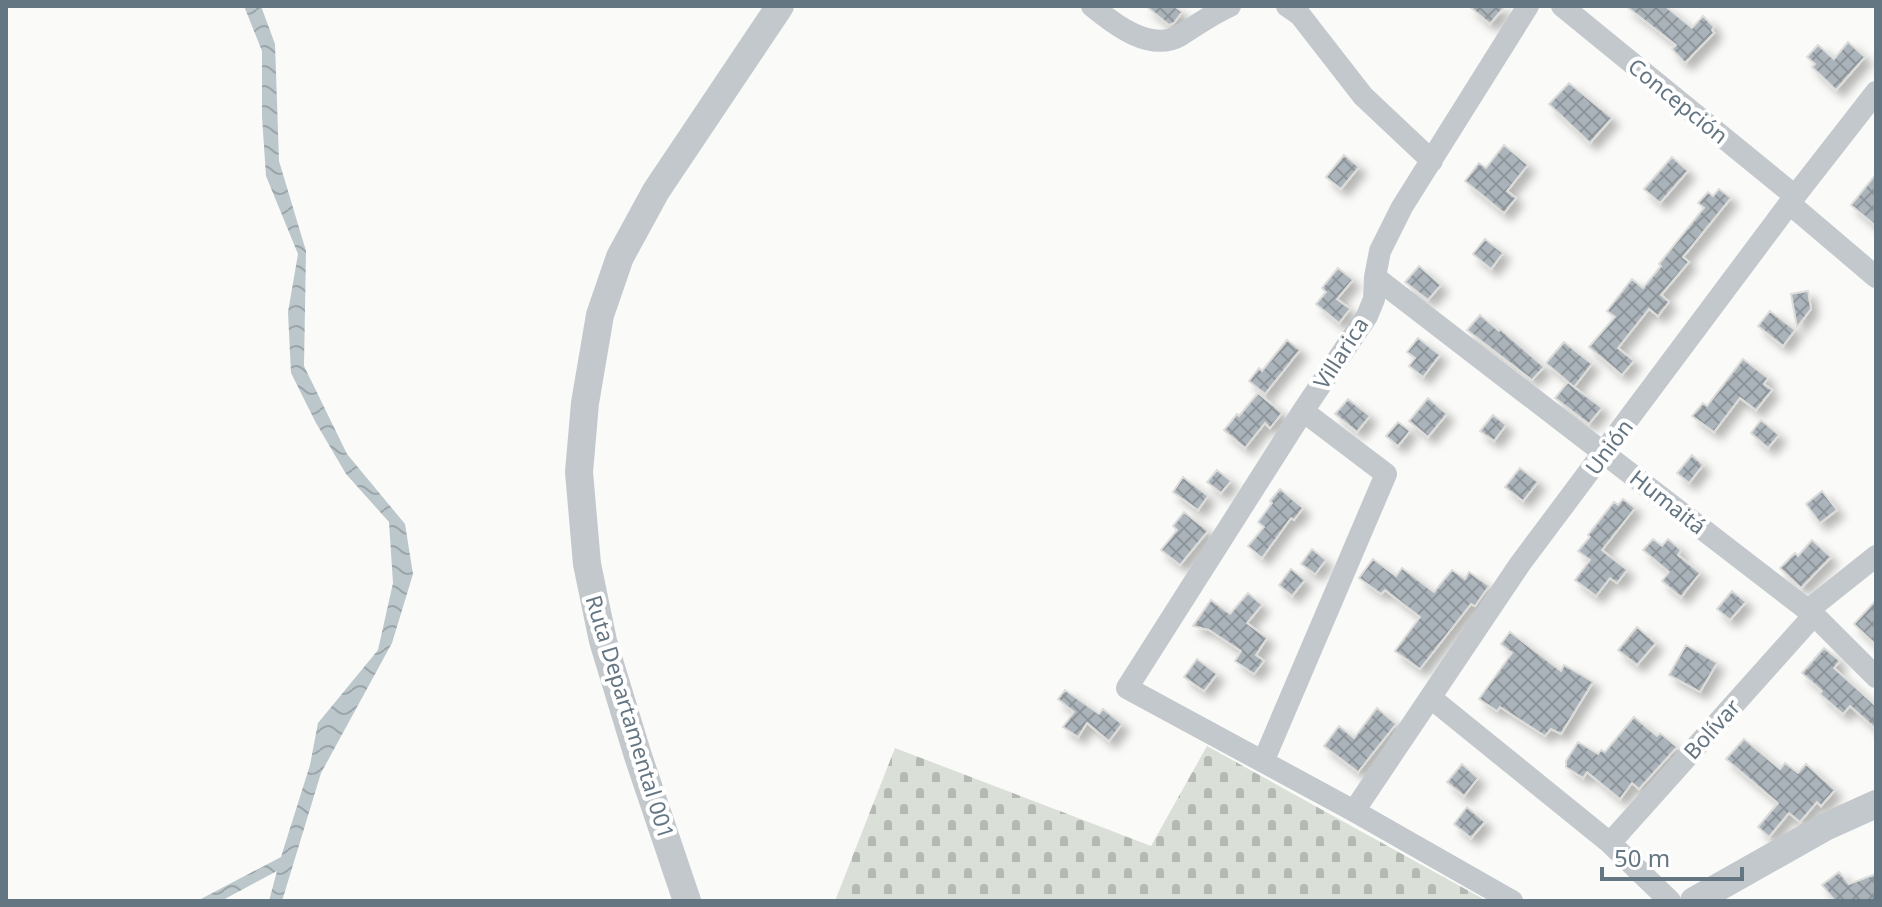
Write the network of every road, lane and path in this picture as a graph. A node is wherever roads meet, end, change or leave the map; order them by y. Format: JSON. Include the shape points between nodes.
{"nodes":[{"id":1,"x":780,"y":6,"type":"edge"},
{"id":2,"x":1092,"y":6,"type":"edge"},
{"id":3,"x":1204,"y":6,"type":"edge"},
{"id":4,"x":1230,"y":6,"type":"edge"},
{"id":5,"x":1287,"y":6,"type":"edge"},
{"id":6,"x":1311,"y":6,"type":"edge"},
{"id":7,"x":1528,"y":6,"type":"edge"},
{"id":8,"x":1562,"y":6,"type":"edge"},
{"id":9,"x":1188,"y":30,"type":"junction"},
{"id":10,"x":1321,"y":43,"type":"junction"},
{"id":11,"x":1876,"y":92,"type":"edge"},
{"id":12,"x":1432,"y":161,"type":"junction"},
{"id":13,"x":1792,"y":200,"type":"junction"},
{"id":14,"x":1375,"y":277,"type":"junction"},
{"id":15,"x":1876,"y":277,"type":"edge"},
{"id":16,"x":1303,"y":411,"type":"junction"},
{"id":17,"x":1604,"y":453,"type":"junction"},
{"id":18,"x":1876,"y":556,"type":"edge"},
{"id":19,"x":1810,"y":613,"type":"junction"},
{"id":20,"x":1876,"y":677,"type":"edge"},
{"id":21,"x":1431,"y":698,"type":"junction"},
{"id":22,"x":1263,"y":762,"type":"junction"},
{"id":23,"x":1876,"y":804,"type":"edge"},
{"id":24,"x":1354,"y":811,"type":"junction"},
{"id":25,"x":1610,"y":843,"type":"junction"},
{"id":26,"x":687,"y":901,"type":"edge"},
{"id":27,"x":1512,"y":901,"type":"edge"},
{"id":28,"x":1670,"y":901,"type":"edge"},
{"id":29,"x":1694,"y":901,"type":"edge"}],
"edges":[{"from":1,"to":26,"type":"street","name":"Ruta Departamental 001","via":[[656,191],[620,257],[600,315],[585,403],[579,472],[587,564],[603,641]]},
{"from":2,"to":9,"type":"street","via":[[1156,42]]},
{"from":3,"to":9,"type":"street"},
{"from":4,"to":9,"type":"street"},
{"from":5,"to":10,"type":"street"},
{"from":6,"to":10,"type":"street"},
{"from":7,"to":12,"type":"street","name":"Villarica"},
{"from":8,"to":13,"type":"street","name":"Concepción"},
{"from":10,"to":12,"type":"street","via":[[1363,96]]},
{"from":11,"to":13,"type":"street","name":"Unión"},
{"from":12,"to":14,"type":"street","name":"Villarica","via":[[1380,251]]},
{"from":13,"to":15,"type":"street","name":"Concepción"},
{"from":13,"to":17,"type":"street","name":"Unión"},
{"from":14,"to":16,"type":"street","name":"Villarica","via":[[1367,316]]},
{"from":14,"to":17,"type":"street","name":"Humaitá"},
{"from":16,"to":22,"type":"street","via":[[1386,474]]},
{"from":16,"to":22,"type":"street","name":"Villarica","via":[[1127,688]]},
{"from":17,"to":19,"type":"street","name":"Humaitá"},
{"from":17,"to":21,"type":"street","name":"Unión","via":[[1520,564]]},
{"from":18,"to":19,"type":"street","name":"Bolívar"},
{"from":19,"to":20,"type":"street","name":"Humaitá"},
{"from":19,"to":25,"type":"street","name":"Bolívar"},
{"from":21,"to":24,"type":"street","name":"Unión"},
{"from":21,"to":25,"type":"street"},
{"from":22,"to":24,"type":"street"},
{"from":23,"to":29,"type":"street"},
{"from":24,"to":27,"type":"street"},
{"from":25,"to":28,"type":"street"}]}
